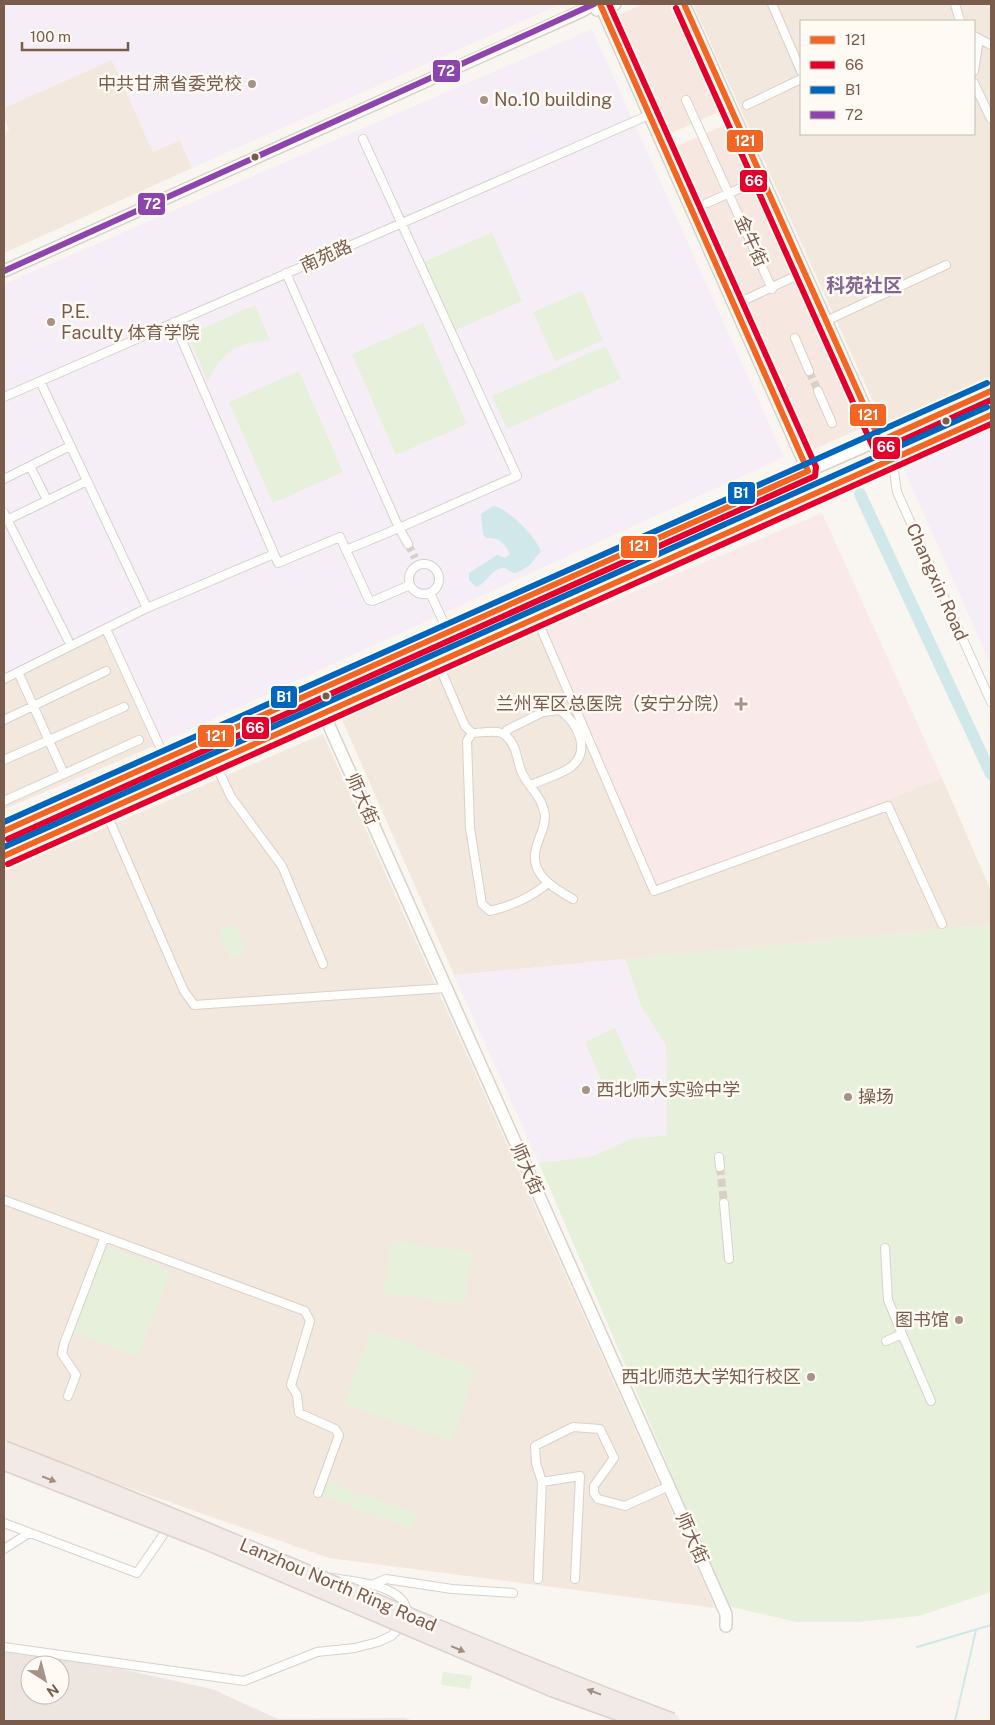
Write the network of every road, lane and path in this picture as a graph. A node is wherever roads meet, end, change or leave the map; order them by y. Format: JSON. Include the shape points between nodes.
{"nodes":[{"id":1,"x":614,"y":4,"type":"edge"},
{"id":2,"x":684,"y":4,"type":"edge"},
{"id":3,"x":772,"y":4,"type":"edge"},
{"id":4,"x":954,"y":4,"type":"edge"},
{"id":5,"x":599,"y":6,"type":"edge"},
{"id":6,"x":960,"y":20,"type":"edge"},
{"id":7,"x":976,"y":37,"type":"edge"},
{"id":8,"x":991,"y":45,"type":"edge"},
{"id":9,"x":975,"y":54,"type":"edge"},
{"id":10,"x":800,"y":69,"type":"edge"},
{"id":11,"x":800,"y":80,"type":"edge"},
{"id":12,"x":975,"y":85,"type":"edge"},
{"id":13,"x":686,"y":100,"type":"dead end"},
{"id":14,"x":747,"y":105,"type":"dead end"},
{"id":15,"x":648,"y":115,"type":"junction"},
{"id":16,"x":991,"y":119,"type":"edge"},
{"id":17,"x":363,"y":139,"type":"dead end"},
{"id":18,"x":750,"y":184,"type":"dead end"},
{"id":19,"x":729,"y":193,"type":"junction"},
{"id":20,"x":707,"y":203,"type":"dead end"},
{"id":21,"x":401,"y":223,"type":"junction"},
{"id":22,"x":946,"y":264,"type":"dead end"},
{"id":23,"x":4,"y":272,"type":"edge"},
{"id":24,"x":804,"y":272,"type":"junction"},
{"id":25,"x":286,"y":273,"type":"junction"},
{"id":26,"x":772,"y":288,"type":"junction"},
{"id":27,"x":734,"y":305,"type":"junction"},
{"id":28,"x":826,"y":321,"type":"junction"},
{"id":29,"x":174,"y":322,"type":"junction"},
{"id":30,"x":795,"y":338,"type":"dead end"},
{"id":31,"x":809,"y":371,"type":"tunnel mouth"},
{"id":32,"x":40,"y":381,"type":"junction"},
{"id":33,"x":818,"y":391,"type":"tunnel mouth"},
{"id":34,"x":991,"y":391,"type":"edge"},
{"id":35,"x":4,"y":397,"type":"edge"},
{"id":36,"x":991,"y":415,"type":"edge"},
{"id":37,"x":832,"y":423,"type":"dead end"},
{"id":38,"x":880,"y":441,"type":"junction"},
{"id":39,"x":70,"y":446,"type":"junction"},
{"id":40,"x":889,"y":460,"type":"junction"},
{"id":41,"x":30,"y":466,"type":"junction"},
{"id":42,"x":808,"y":471,"type":"junction"},
{"id":43,"x":4,"y":479,"type":"edge"},
{"id":44,"x":87,"y":481,"type":"junction"},
{"id":45,"x":47,"y":500,"type":"junction"},
{"id":46,"x":6,"y":516,"type":"edge"},
{"id":47,"x":399,"y":528,"type":"junction"},
{"id":48,"x":408,"y":544,"type":"tunnel mouth"},
{"id":49,"x":346,"y":550,"type":"junction"},
{"id":50,"x":631,"y":550,"type":"junction"},
{"id":51,"x":274,"y":554,"type":"junction"},
{"id":52,"x":641,"y":571,"type":"junction"},
{"id":53,"x":410,"y":585,"type":"junction"},
{"id":54,"x":430,"y":593,"type":"junction"},
{"id":55,"x":147,"y":608,"type":"junction"},
{"id":56,"x":536,"y":617,"type":"junction"},
{"id":57,"x":106,"y":629,"type":"junction"},
{"id":58,"x":448,"y":632,"type":"junction"},
{"id":59,"x":68,"y":640,"type":"dead end"},
{"id":60,"x":437,"y":661,"type":"junction"},
{"id":61,"x":106,"y":671,"type":"dead end"},
{"id":62,"x":18,"y":672,"type":"junction"},
{"id":63,"x":4,"y":679,"type":"edge"},
{"id":64,"x":991,"y":702,"type":"edge"},
{"id":65,"x":34,"y":706,"type":"junction"},
{"id":66,"x":124,"y":706,"type":"dead end"},
{"id":67,"x":323,"y":712,"type":"junction"},
{"id":68,"x":4,"y":720,"type":"edge"},
{"id":69,"x":472,"y":733,"type":"junction"},
{"id":70,"x":505,"y":735,"type":"junction"},
{"id":71,"x":49,"y":740,"type":"junction"},
{"id":72,"x":138,"y":740,"type":"dead end"},
{"id":73,"x":160,"y":747,"type":"dead end"},
{"id":74,"x":4,"y":760,"type":"edge"},
{"id":75,"x":214,"y":761,"type":"junction"},
{"id":76,"x":64,"y":774,"type":"junction"},
{"id":77,"x":531,"y":785,"type":"junction"},
{"id":78,"x":4,"y":801,"type":"edge"},
{"id":79,"x":105,"y":810,"type":"junction"},
{"id":80,"x":4,"y":831,"type":"edge"},
{"id":81,"x":4,"y":856,"type":"edge"},
{"id":82,"x":547,"y":884,"type":"junction"},
{"id":83,"x":573,"y":899,"type":"dead end"},
{"id":84,"x":942,"y":924,"type":"dead end"},
{"id":85,"x":323,"y":964,"type":"dead end"},
{"id":86,"x":446,"y":988,"type":"junction"},
{"id":87,"x":719,"y":1157,"type":"dead end"},
{"id":88,"x":720,"y":1167,"type":"tunnel mouth"},
{"id":89,"x":4,"y":1200,"type":"edge"},
{"id":90,"x":724,"y":1203,"type":"tunnel mouth"},
{"id":91,"x":104,"y":1239,"type":"junction"},
{"id":92,"x":885,"y":1248,"type":"dead end"},
{"id":93,"x":729,"y":1259,"type":"dead end"},
{"id":94,"x":902,"y":1334,"type":"junction"},
{"id":95,"x":886,"y":1341,"type":"dead end"},
{"id":96,"x":68,"y":1396,"type":"dead end"},
{"id":97,"x":931,"y":1401,"type":"dead end"},
{"id":98,"x":4,"y":1447,"type":"edge"},
{"id":99,"x":4,"y":1462,"type":"edge"},
{"id":100,"x":542,"y":1482,"type":"junction"},
{"id":101,"x":669,"y":1486,"type":"junction"},
{"id":102,"x":318,"y":1493,"type":"dead end"},
{"id":103,"x":179,"y":1511,"type":"junction"},
{"id":104,"x":4,"y":1523,"type":"edge"},
{"id":105,"x":29,"y":1533,"type":"junction"},
{"id":106,"x":4,"y":1549,"type":"edge"},
{"id":107,"x":538,"y":1579,"type":"dead end"},
{"id":108,"x":575,"y":1579,"type":"dead end"},
{"id":109,"x":374,"y":1584,"type":"junction"},
{"id":110,"x":513,"y":1593,"type":"dead end"},
{"id":111,"x":726,"y":1626,"type":"dead end"},
{"id":112,"x":4,"y":1648,"type":"edge"},
{"id":113,"x":642,"y":1721,"type":"edge"},
{"id":114,"x":672,"y":1721,"type":"edge"}],
"edges":[{"from":1,"to":5,"type":"main road"},
{"from":2,"to":24,"type":"main road"},
{"from":3,"to":10,"type":"street"},
{"from":4,"to":6,"type":"street"},
{"from":5,"to":15,"type":"main road"},
{"from":5,"to":23,"type":"main road"},
{"from":7,"to":8,"type":"street"},
{"from":7,"to":9,"type":"street"},
{"from":11,"to":14,"type":"street"},
{"from":12,"to":16,"type":"street"},
{"from":13,"to":19,"type":"street","name":"金牛街"},
{"from":15,"to":21,"type":"street","name":"南苑路"},
{"from":15,"to":27,"type":"main road"},
{"from":17,"to":21,"type":"street"},
{"from":18,"to":19,"type":"street","name":"金牛街"},
{"from":19,"to":20,"type":"street","name":"金牛街"},
{"from":19,"to":26,"type":"street","name":"金牛街"},
{"from":21,"to":25,"type":"street","name":"南苑路"},
{"from":21,"to":47,"type":"street","via":[[517,476]]},
{"from":22,"to":28,"type":"street"},
{"from":24,"to":26,"type":"street","name":"金牛街"},
{"from":24,"to":28,"type":"main road"},
{"from":25,"to":29,"type":"street","name":"南苑路"},
{"from":25,"to":47,"type":"street"},
{"from":26,"to":27,"type":"street","name":"金牛街"},
{"from":27,"to":42,"type":"main road"},
{"from":28,"to":38,"type":"main road"},
{"from":29,"to":32,"type":"street","name":"南苑路"},
{"from":29,"to":51,"type":"street"},
{"from":30,"to":31,"type":"street"},
{"from":32,"to":35,"type":"street","name":"南苑路"},
{"from":32,"to":39,"type":"street"},
{"from":33,"to":37,"type":"street"},
{"from":34,"to":38,"type":"main road"},
{"from":36,"to":40,"type":"main road"},
{"from":38,"to":42,"type":"main road"},
{"from":39,"to":41,"type":"street"},
{"from":39,"to":44,"type":"street"},
{"from":40,"to":52,"type":"main road"},
{"from":40,"to":64,"type":"street","name":"Changxin Road","via":[[897,492]]},
{"from":41,"to":43,"type":"street"},
{"from":41,"to":45,"type":"street"},
{"from":42,"to":50,"type":"main road"},
{"from":44,"to":45,"type":"street"},
{"from":44,"to":55,"type":"street"},
{"from":45,"to":46,"type":"street"},
{"from":46,"to":59,"type":"street"},
{"from":47,"to":48,"type":"street"},
{"from":47,"to":49,"type":"street"},
{"from":49,"to":51,"type":"street","via":[[340,537],[278,563]]},
{"from":49,"to":53,"type":"street","via":[[369,600]]},
{"from":50,"to":52,"type":"main road"},
{"from":50,"to":58,"type":"main road"},
{"from":51,"to":55,"type":"street"},
{"from":52,"to":56,"type":"main road"},
{"from":53,"to":54,"type":"street","via":[[418,593]]},
{"from":53,"to":54,"type":"street","via":[[410,573],[416,561],[430,564],[438,572],[439,584]]},
{"from":54,"to":58,"type":"street"},
{"from":55,"to":57,"type":"street"},
{"from":56,"to":60,"type":"main road"},
{"from":56,"to":84,"type":"street","via":[[654,891],[888,806]]},
{"from":57,"to":62,"type":"street"},
{"from":57,"to":73,"type":"street"},
{"from":58,"to":80,"type":"main road"},
{"from":60,"to":67,"type":"main road"},
{"from":60,"to":69,"type":"street","via":[[465,726]]},
{"from":61,"to":65,"type":"street"},
{"from":62,"to":63,"type":"street"},
{"from":62,"to":65,"type":"street"},
{"from":65,"to":68,"type":"street"},
{"from":65,"to":71,"type":"street"},
{"from":66,"to":71,"type":"street"},
{"from":67,"to":75,"type":"main road"},
{"from":67,"to":86,"type":"main road","name":"师大街"},
{"from":69,"to":70,"type":"street","via":[[498,732]]},
{"from":69,"to":82,"type":"street","via":[[467,741],[470,828],[482,904],[490,911],[500,909],[534,895]]},
{"from":70,"to":77,"type":"street","via":[[516,747],[521,770]]},
{"from":70,"to":77,"type":"street","via":[[507,730],[543,712],[560,710],[572,720],[581,738],[580,755],[571,767]]},
{"from":71,"to":74,"type":"street"},
{"from":71,"to":76,"type":"street"},
{"from":72,"to":76,"type":"street"},
{"from":75,"to":79,"type":"main road"},
{"from":75,"to":85,"type":"street","via":[[232,796],[282,866]]},
{"from":76,"to":78,"type":"street"},
{"from":77,"to":82,"type":"street","via":[[541,799],[545,815],[534,857]]},
{"from":79,"to":81,"type":"main road"},
{"from":79,"to":86,"type":"street","via":[[184,991],[194,1004]]},
{"from":82,"to":83,"type":"street"},
{"from":86,"to":101,"type":"main road","name":"师大街"},
{"from":87,"to":88,"type":"street"},
{"from":89,"to":91,"type":"street"},
{"from":90,"to":93,"type":"street"},
{"from":91,"to":96,"type":"street","via":[[64,1344],[62,1354],[76,1375]]},
{"from":91,"to":102,"type":"street","via":[[305,1311],[310,1321],[291,1385],[297,1395],[299,1413],[335,1429],[339,1435]]},
{"from":92,"to":94,"type":"street","via":[[888,1300]]},
{"from":94,"to":95,"type":"street"},
{"from":94,"to":97,"type":"street"},
{"from":98,"to":103,"type":"street"},
{"from":114,"to":98,"type":"highway","name":"Lanzhou North Ring Road","one_way":true,"bridge":true,"via":[[557,1678]]},
{"from":99,"to":113,"type":"highway","name":"Lanzhou North Ring Road","one_way":true,"bridge":true,"via":[[205,1541],[553,1689]]},
{"from":100,"to":101,"type":"street","via":[[535,1446],[573,1427],[600,1429],[614,1458],[594,1486],[598,1499],[624,1506]]},
{"from":100,"to":107,"type":"street"},
{"from":100,"to":108,"type":"street","via":[[580,1476]]},
{"from":101,"to":111,"type":"main road","name":"师大街","via":[[726,1614]]},
{"from":103,"to":105,"type":"street","via":[[137,1573]]},
{"from":103,"to":109,"type":"street","via":[[282,1561],[330,1577]]},
{"from":104,"to":105,"type":"street"},
{"from":105,"to":106,"type":"street"},
{"from":109,"to":110,"type":"street","via":[[386,1579],[452,1589]]},
{"from":109,"to":112,"type":"street","via":[[399,1599],[406,1609],[407,1619],[401,1629],[378,1642],[317,1652],[244,1681]]}]}
